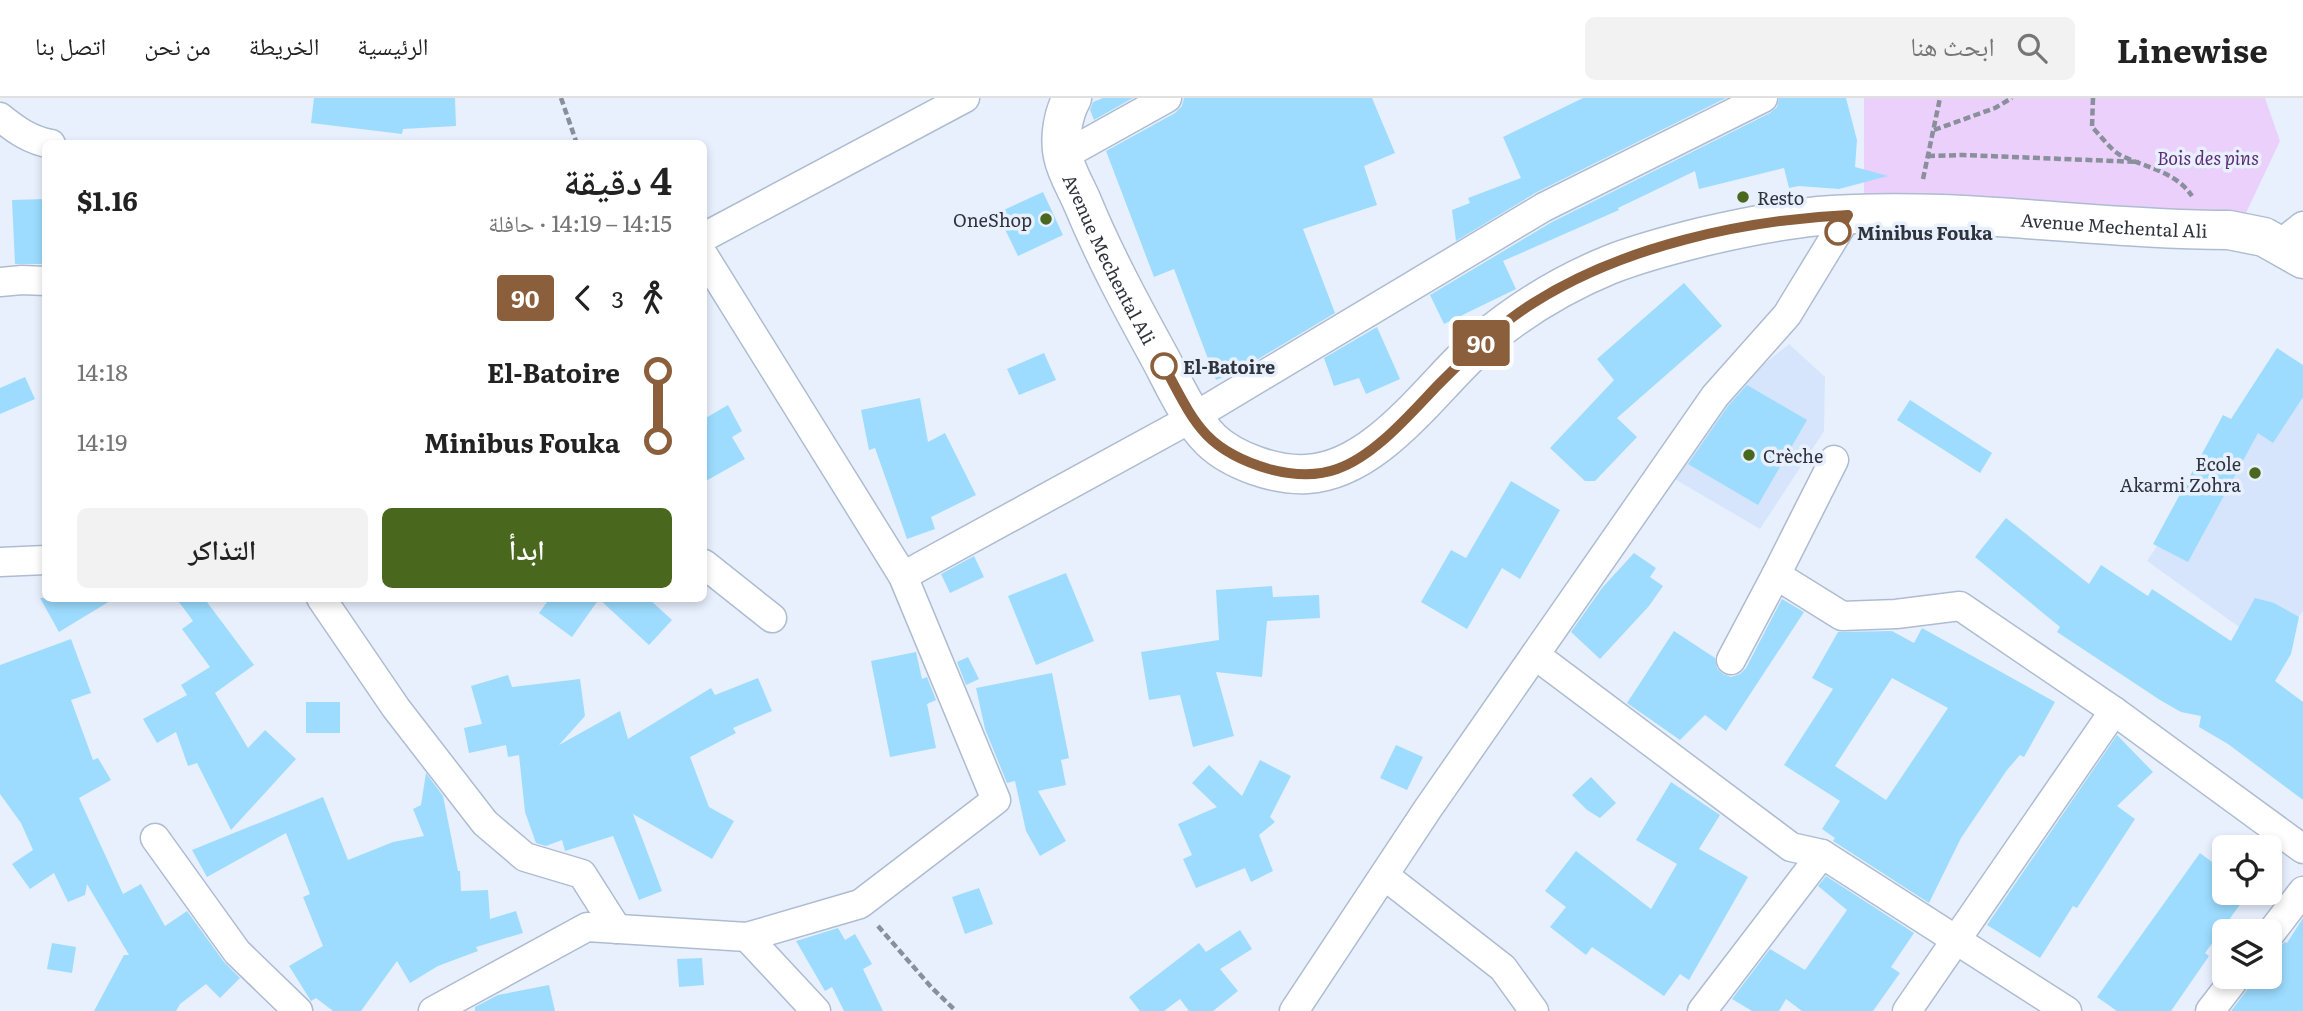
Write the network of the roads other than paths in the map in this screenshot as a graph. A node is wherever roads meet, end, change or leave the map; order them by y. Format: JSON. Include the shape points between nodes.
{"nodes":[{"id":1,"x":965,"y":98,"type":"edge"},
{"id":2,"x":1072,"y":98,"type":"edge"},
{"id":3,"x":1167,"y":98,"type":"edge"},
{"id":4,"x":1763,"y":98,"type":"edge"},
{"id":5,"x":0,"y":117,"type":"edge"},
{"id":6,"x":42,"y":142,"type":"edge"},
{"id":7,"x":1063,"y":156,"type":"junction"},
{"id":8,"x":1848,"y":215,"type":"junction"},
{"id":9,"x":707,"y":235,"type":"edge"},
{"id":10,"x":2295,"y":243,"type":"edge"},
{"id":11,"x":707,"y":261,"type":"edge"},
{"id":12,"x":42,"y":281,"type":"edge"},
{"id":13,"x":0,"y":282,"type":"edge"},
{"id":14,"x":1192,"y":418,"type":"junction"},
{"id":15,"x":1834,"y":460,"type":"dead end"},
{"id":16,"x":42,"y":560,"type":"edge"},
{"id":17,"x":0,"y":562,"type":"edge"},
{"id":18,"x":707,"y":566,"type":"edge"},
{"id":19,"x":1776,"y":575,"type":"junction"},
{"id":20,"x":903,"y":576,"type":"junction"},
{"id":21,"x":324,"y":602,"type":"edge"},
{"id":22,"x":772,"y":618,"type":"dead end"},
{"id":23,"x":1535,"y":655,"type":"junction"},
{"id":24,"x":1731,"y":660,"type":"dead end"},
{"id":25,"x":2114,"y":711,"type":"junction"},
{"id":26,"x":155,"y":838,"type":"dead end"},
{"id":27,"x":2303,"y":849,"type":"edge"},
{"id":28,"x":1822,"y":854,"type":"junction"},
{"id":29,"x":1385,"y":876,"type":"junction"},
{"id":30,"x":2303,"y":891,"type":"edge"},
{"id":31,"x":2282,"y":919,"type":"edge"},
{"id":32,"x":617,"y":929,"type":"junction"},
{"id":33,"x":747,"y":937,"type":"junction"},
{"id":34,"x":1956,"y":939,"type":"junction"},
{"id":35,"x":2226,"y":989,"type":"edge"},
{"id":36,"x":298,"y":1011,"type":"edge"},
{"id":37,"x":433,"y":1011,"type":"edge"},
{"id":38,"x":816,"y":1011,"type":"edge"},
{"id":39,"x":1294,"y":1011,"type":"edge"},
{"id":40,"x":1534,"y":1011,"type":"edge"},
{"id":41,"x":1702,"y":1011,"type":"edge"},
{"id":42,"x":1907,"y":1011,"type":"edge"},
{"id":43,"x":2067,"y":1011,"type":"edge"},
{"id":44,"x":2210,"y":1011,"type":"edge"}],
"edges":[{"from":1,"to":9,"type":"street"},
{"from":2,"to":7,"type":"main road","name":"Avenue Mechental Ali","via":[[1064,120]]},
{"from":3,"to":7,"type":"street"},
{"from":4,"to":14,"type":"street","via":[[1544,207]]},
{"from":5,"to":6,"type":"street"},
{"from":7,"to":14,"type":"main road","name":"Avenue Mechental Ali","via":[[1106,258]]},
{"from":8,"to":10,"type":"main road","name":"Avenue Mechental Ali","via":[[2203,229],[2246,232]]},
{"from":8,"to":14,"type":"main road","name":"Avenue Mechental Ali","via":[[1758,224],[1650,250],[1561,288],[1481,343],[1380,442],[1339,469],[1290,474],[1257,465],[1213,442]]},
{"from":8,"to":23,"type":"street","via":[[1787,315],[1715,396]]},
{"from":11,"to":20,"type":"street"},
{"from":12,"to":13,"type":"street"},
{"from":14,"to":20,"type":"street"},
{"from":15,"to":19,"type":"street"},
{"from":16,"to":17,"type":"street"},
{"from":18,"to":22,"type":"street"},
{"from":19,"to":24,"type":"street"},
{"from":19,"to":25,"type":"street","via":[[1842,617],[1959,606]]},
{"from":20,"to":33,"type":"street","via":[[996,800],[860,904]]},
{"from":21,"to":32,"type":"street","via":[[396,708],[485,823],[525,857],[582,874]]},
{"from":23,"to":28,"type":"street","via":[[1791,847]]},
{"from":23,"to":29,"type":"street"},
{"from":25,"to":27,"type":"street"},
{"from":25,"to":34,"type":"street"},
{"from":26,"to":36,"type":"street","via":[[237,952]]},
{"from":28,"to":34,"type":"street"},
{"from":28,"to":41,"type":"street"},
{"from":29,"to":39,"type":"street"},
{"from":29,"to":40,"type":"street","via":[[1503,968]]},
{"from":30,"to":31,"type":"street"},
{"from":32,"to":33,"type":"street"},
{"from":32,"to":37,"type":"street","via":[[587,927]]},
{"from":33,"to":38,"type":"street"},
{"from":34,"to":42,"type":"street"},
{"from":34,"to":43,"type":"street"},
{"from":35,"to":44,"type":"street"}]}
